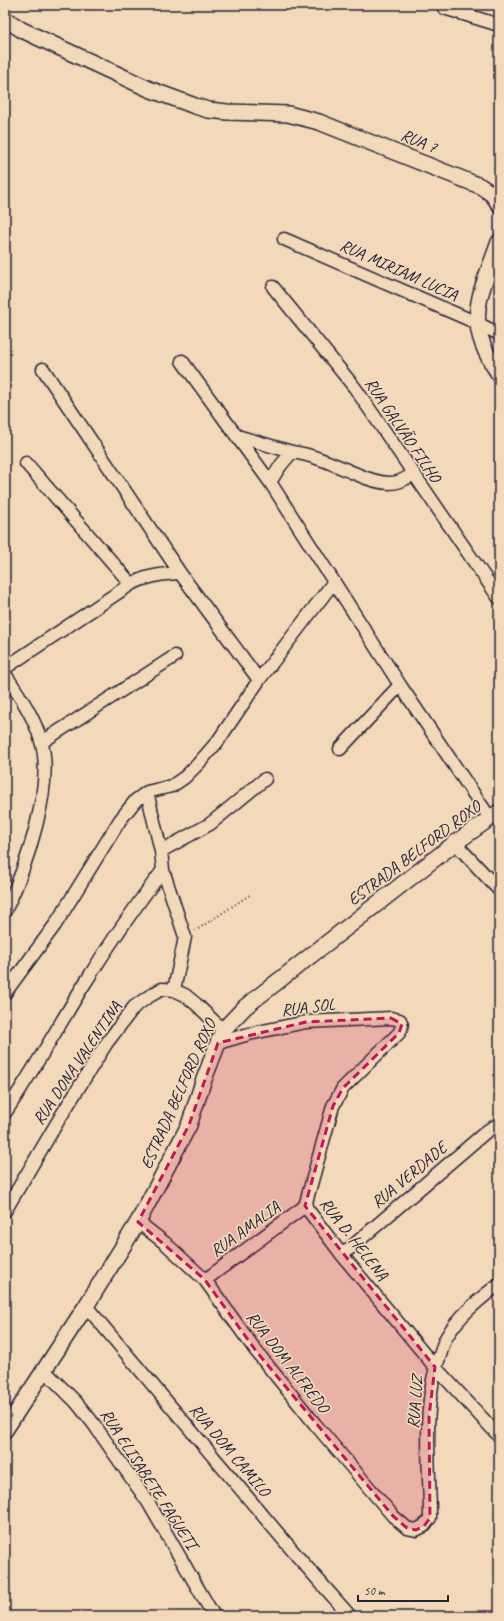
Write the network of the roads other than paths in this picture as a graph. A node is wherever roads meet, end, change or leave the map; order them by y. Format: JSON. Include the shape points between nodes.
{"nodes":[{"id":1,"x":444,"y":8,"type":"dead end"},
{"id":2,"x":5,"y":19,"type":"edge"},
{"id":3,"x":499,"y":25,"type":"edge"},
{"id":4,"x":499,"y":204,"type":"edge"},
{"id":5,"x":284,"y":239,"type":"dead end"},
{"id":6,"x":499,"y":242,"type":"edge"},
{"id":7,"x":273,"y":287,"type":"dead end"},
{"id":8,"x":477,"y":323,"type":"junction"},
{"id":9,"x":499,"y":334,"type":"edge"},
{"id":10,"x":182,"y":361,"type":"dead end"},
{"id":11,"x":43,"y":369,"type":"dead end"},
{"id":12,"x":498,"y":371,"type":"edge"},
{"id":13,"x":237,"y":436,"type":"junction"},
{"id":14,"x":292,"y":452,"type":"junction"},
{"id":15,"x":26,"y":463,"type":"dead end"},
{"id":16,"x":413,"y":474,"type":"junction"},
{"id":17,"x":270,"y":482,"type":"junction"},
{"id":18,"x":180,"y":573,"type":"junction"},
{"id":19,"x":333,"y":583,"type":"junction"},
{"id":20,"x":131,"y":584,"type":"junction"},
{"id":21,"x":499,"y":598,"type":"edge"},
{"id":22,"x":175,"y":656,"type":"dead end"},
{"id":23,"x":5,"y":668,"type":"edge"},
{"id":24,"x":5,"y":674,"type":"edge"},
{"id":25,"x":259,"y":680,"type":"junction"},
{"id":26,"x":400,"y":685,"type":"junction"},
{"id":27,"x":42,"y":742,"type":"junction"},
{"id":28,"x":340,"y":749,"type":"dead end"},
{"id":29,"x":264,"y":779,"type":"dead end"},
{"id":30,"x":147,"y":792,"type":"junction"},
{"id":31,"x":495,"y":815,"type":"edge"},
{"id":32,"x":455,"y":843,"type":"junction"},
{"id":33,"x":161,"y":851,"type":"junction"},
{"id":34,"x":163,"y":870,"type":"junction"},
{"id":35,"x":499,"y":890,"type":"edge"},
{"id":36,"x":5,"y":911,"type":"edge"},
{"id":37,"x":174,"y":990,"type":"junction"},
{"id":38,"x":5,"y":993,"type":"edge"},
{"id":39,"x":402,"y":1024,"type":"joint"},
{"id":40,"x":221,"y":1037,"type":"junction"},
{"id":41,"x":5,"y":1113,"type":"edge"},
{"id":42,"x":499,"y":1124,"type":"edge"},
{"id":43,"x":305,"y":1206,"type":"junction"},
{"id":44,"x":5,"y":1211,"type":"edge"},
{"id":45,"x":138,"y":1222,"type":"junction"},
{"id":46,"x":342,"y":1254,"type":"junction"},
{"id":47,"x":205,"y":1280,"type":"junction"},
{"id":48,"x":499,"y":1284,"type":"edge"},
{"id":49,"x":86,"y":1306,"type":"junction"},
{"id":50,"x":435,"y":1367,"type":"junction"},
{"id":51,"x":44,"y":1370,"type":"junction"},
{"id":52,"x":5,"y":1430,"type":"edge"},
{"id":53,"x":499,"y":1436,"type":"edge"},
{"id":54,"x":407,"y":1528,"type":"joint"},
{"id":55,"x":214,"y":1616,"type":"edge"},
{"id":56,"x":350,"y":1616,"type":"edge"}],
"edges":[{"from":1,"to":3,"type":"street"},
{"from":2,"to":4,"type":"street","name":"RUA 7","via":[[22,30],[149,90],[208,110],[288,114],[319,122],[480,186],[492,194]]},
{"from":5,"to":8,"type":"street","name":"RUA MIRIAM LUCIA"},
{"from":6,"to":8,"type":"street","via":[[481,293]]},
{"from":7,"to":16,"type":"street","name":"RUA GALVÃO FILHO","via":[[355,388]]},
{"from":8,"to":9,"type":"street","name":"RUA MIRIAM LUCIA"},
{"from":8,"to":12,"type":"street","via":[[481,340]]},
{"from":10,"to":13,"type":"street"},
{"from":11,"to":18,"type":"street"},
{"from":13,"to":14,"type":"street"},
{"from":13,"to":17,"type":"street"},
{"from":14,"to":16,"type":"street","via":[[317,457],[372,480],[390,483],[401,481]]},
{"from":14,"to":17,"type":"street"},
{"from":15,"to":20,"type":"street"},
{"from":16,"to":21,"type":"street","name":"RUA GALVÃO FILHO"},
{"from":17,"to":19,"type":"street"},
{"from":18,"to":20,"type":"street","via":[[155,575]]},
{"from":18,"to":25,"type":"street"},
{"from":19,"to":25,"type":"street"},
{"from":19,"to":26,"type":"street"},
{"from":20,"to":23,"type":"street"},
{"from":22,"to":27,"type":"street"},
{"from":24,"to":27,"type":"street","via":[[29,710]]},
{"from":25,"to":30,"type":"street","via":[[218,741],[186,777],[172,786]]},
{"from":26,"to":28,"type":"street"},
{"from":26,"to":31,"type":"street"},
{"from":27,"to":36,"type":"street","via":[[45,772],[37,823],[23,868]]},
{"from":29,"to":33,"type":"street","via":[[210,824]]},
{"from":30,"to":33,"type":"street"},
{"from":30,"to":38,"type":"street","via":[[136,800],[120,820],[56,925]]},
{"from":31,"to":32,"type":"street","name":"ESTRADA BELFORD ROXO"},
{"from":32,"to":35,"type":"street"},
{"from":32,"to":40,"type":"street","name":"ESTRADA BELFORD ROXO","via":[[245,1007]]},
{"from":33,"to":34,"type":"street"},
{"from":34,"to":37,"type":"street","via":[[185,937]]},
{"from":34,"to":41,"type":"street","via":[[119,931]]},
{"from":37,"to":40,"type":"street","via":[[196,1004]]},
{"from":37,"to":44,"type":"street","name":"RUA DONA VALENTINA","via":[[162,990],[148,996],[134,1007],[106,1044]]},
{"from":39,"to":40,"type":"street","name":"RUA SOL","via":[[400,1020],[390,1018],[306,1022]]},
{"from":39,"to":43,"type":"street","name":"RUA D. HELENA","via":[[399,1032],[343,1088],[333,1106]]},
{"from":40,"to":45,"type":"street","name":"ESTRADA BELFORD ROXO","via":[[202,1082],[189,1125]]},
{"from":42,"to":46,"type":"street","name":"RUA VERDADE","via":[[487,1131]]},
{"from":43,"to":46,"type":"street","name":"RUA D. HELENA"},
{"from":43,"to":47,"type":"street","name":"RUA AMALIA"},
{"from":45,"to":47,"type":"street","name":"RUA DOM ALFREDO"},
{"from":45,"to":49,"type":"street","name":"ESTRADA BELFORD ROXO"},
{"from":46,"to":50,"type":"street","name":"RUA D. HELENA"},
{"from":47,"to":54,"type":"street","name":"RUA DOM ALFREDO","via":[[256,1351],[315,1424],[393,1516]]},
{"from":48,"to":50,"type":"street","name":"RUA LUZ","via":[[460,1319],[446,1338]]},
{"from":49,"to":51,"type":"street","name":"ESTRADA BELFORD ROXO"},
{"from":49,"to":56,"type":"street","name":"RUA DOM CAMILO"},
{"from":50,"to":53,"type":"street","name":"RUA D. HELENA"},
{"from":50,"to":54,"type":"street","name":"RUA LUZ","via":[[430,1391],[429,1416],[430,1518],[424,1526],[416,1530]]},
{"from":51,"to":52,"type":"street","name":"ESTRADA BELFORD ROXO"},
{"from":51,"to":55,"type":"street","name":"RUA ELISABETE FAGUETI","via":[[93,1423],[148,1502]]}]}
